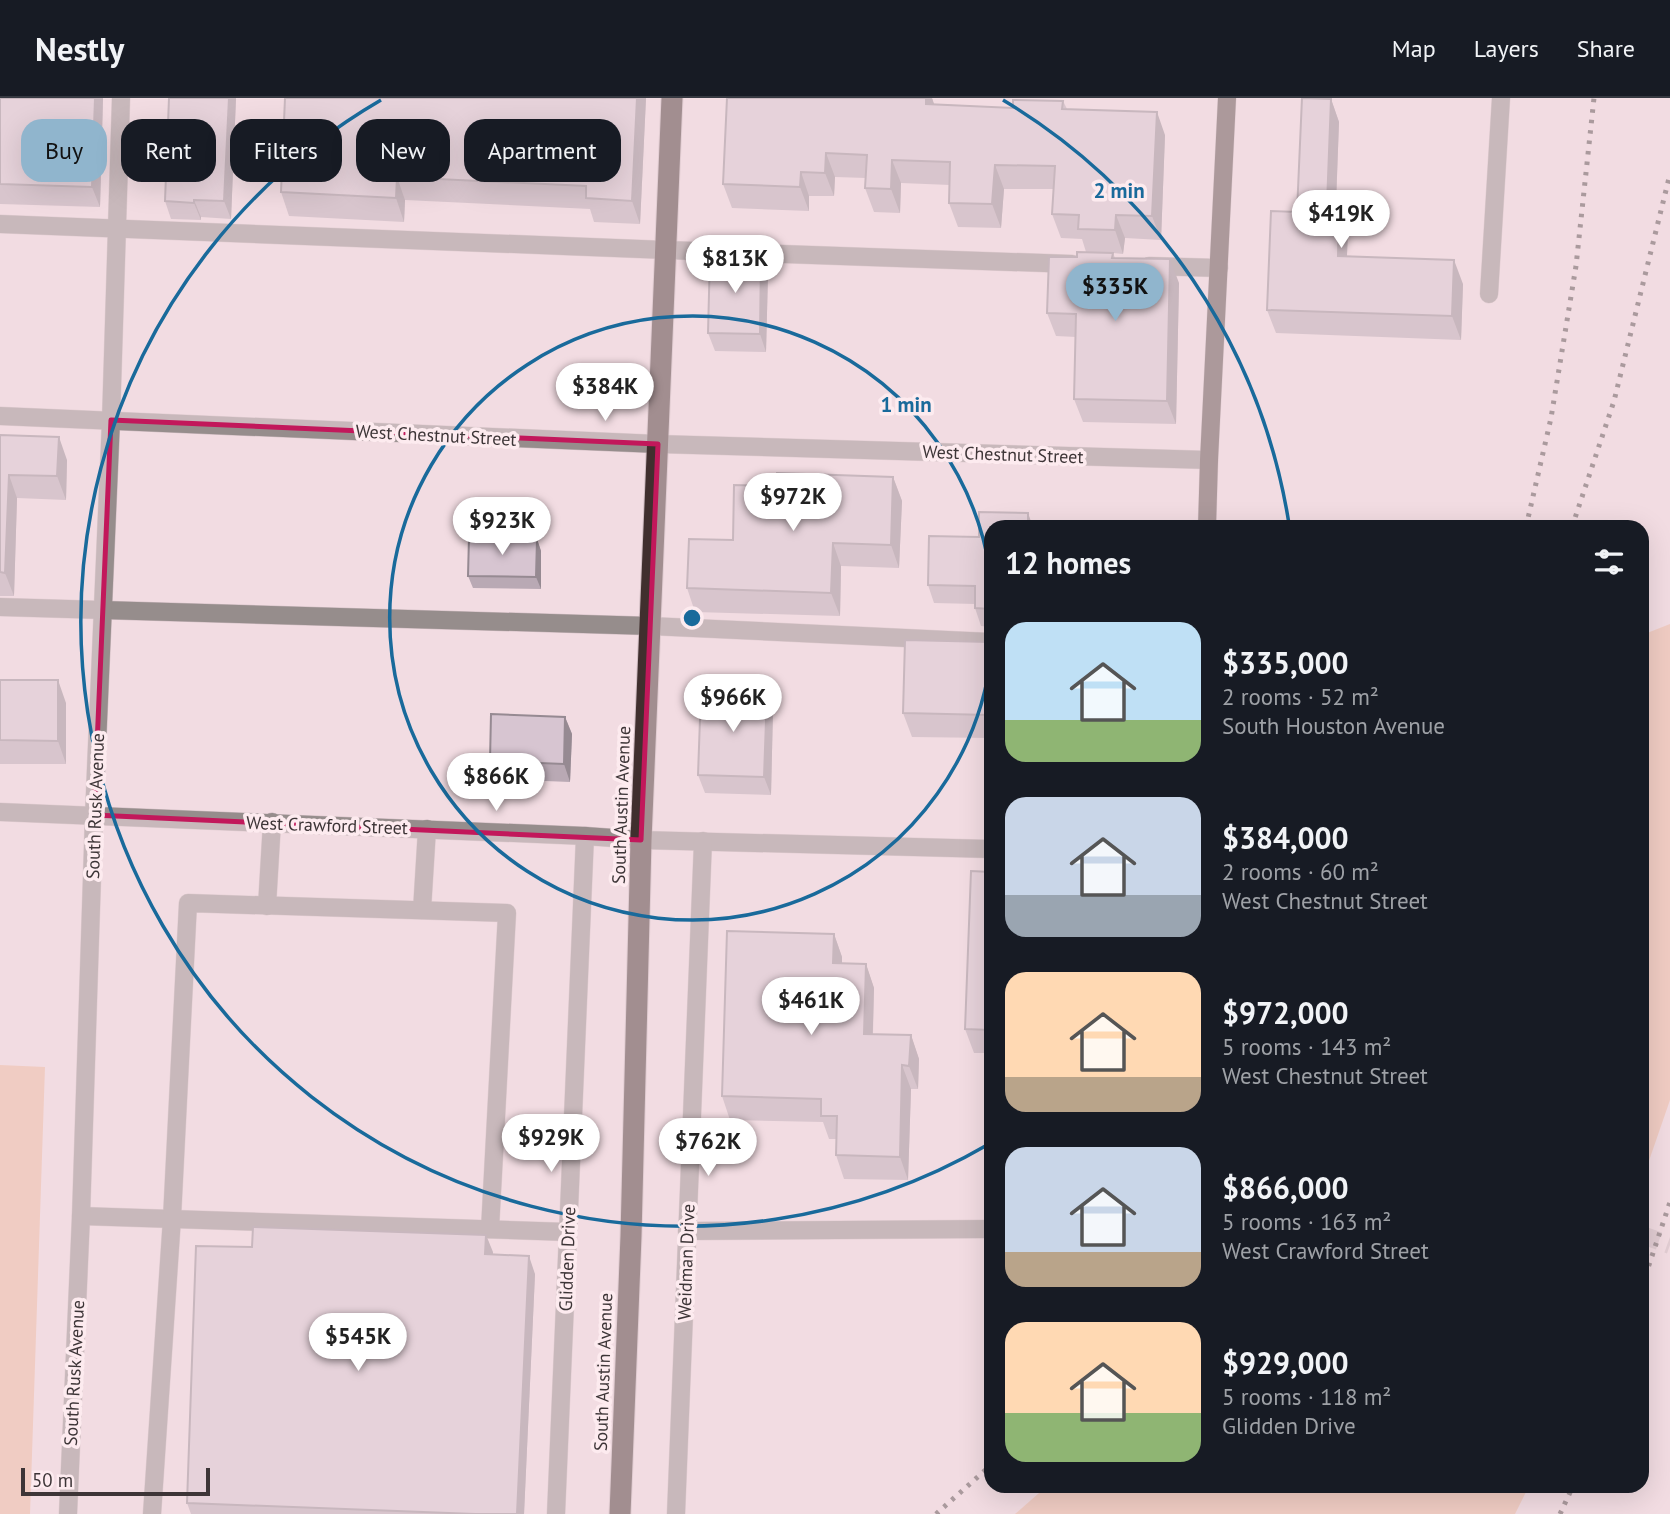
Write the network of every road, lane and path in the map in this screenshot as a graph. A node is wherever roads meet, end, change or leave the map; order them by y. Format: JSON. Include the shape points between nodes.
{"nodes":[{"id":1,"x":121,"y":98,"type":"edge"},
{"id":2,"x":672,"y":98,"type":"edge"},
{"id":3,"x":1227,"y":98,"type":"edge"},
{"id":4,"x":1502,"y":98,"type":"edge"},
{"id":5,"x":0,"y":224,"type":"edge"},
{"id":6,"x":117,"y":229,"type":"junction"},
{"id":7,"x":666,"y":250,"type":"junction"},
{"id":8,"x":1094,"y":264,"type":"edge"},
{"id":9,"x":1136,"y":266,"type":"edge"},
{"id":10,"x":1219,"y":268,"type":"junction"},
{"id":11,"x":1489,"y":294,"type":"dead end"},
{"id":12,"x":0,"y":416,"type":"edge"},
{"id":13,"x":111,"y":420,"type":"junction"},
{"id":14,"x":658,"y":444,"type":"junction"},
{"id":15,"x":1209,"y":460,"type":"junction"},
{"id":16,"x":1207,"y":520,"type":"edge"},
{"id":17,"x":0,"y":607,"type":"edge"},
{"id":18,"x":103,"y":610,"type":"junction"},
{"id":19,"x":650,"y":626,"type":"junction"},
{"id":20,"x":984,"y":642,"type":"edge"},
{"id":21,"x":0,"y":812,"type":"edge"},
{"id":22,"x":94,"y":815,"type":"junction"},
{"id":23,"x":272,"y":822,"type":"junction"},
{"id":24,"x":427,"y":829,"type":"junction"},
{"id":25,"x":585,"y":836,"type":"junction"},
{"id":26,"x":642,"y":840,"type":"junction"},
{"id":27,"x":703,"y":841,"type":"junction"},
{"id":28,"x":984,"y":849,"type":"edge"},
{"id":29,"x":267,"y":906,"type":"junction"},
{"id":30,"x":422,"y":910,"type":"junction"},
{"id":31,"x":82,"y":1216,"type":"junction"},
{"id":32,"x":173,"y":1218,"type":"junction"},
{"id":33,"x":490,"y":1229,"type":"junction"},
{"id":34,"x":984,"y":1229,"type":"edge"},
{"id":35,"x":687,"y":1231,"type":"junction"},
{"id":36,"x":568,"y":1232,"type":"junction"},
{"id":37,"x":68,"y":1514,"type":"edge"},
{"id":38,"x":152,"y":1514,"type":"edge"},
{"id":39,"x":556,"y":1514,"type":"edge"},
{"id":40,"x":620,"y":1514,"type":"edge"},
{"id":41,"x":676,"y":1514,"type":"edge"}],
"edges":[{"from":1,"to":6,"type":"street","name":"South Rusk Avenue"},
{"from":2,"to":7,"type":"highway","name":"South Austin Avenue"},
{"from":3,"to":10,"type":"main road"},
{"from":4,"to":11,"type":"street"},
{"from":5,"to":6,"type":"street"},
{"from":6,"to":7,"type":"street"},
{"from":6,"to":13,"type":"street","name":"South Rusk Avenue"},
{"from":7,"to":8,"type":"street"},
{"from":7,"to":14,"type":"highway","name":"South Austin Avenue"},
{"from":9,"to":10,"type":"street"},
{"from":10,"to":15,"type":"main road"},
{"from":12,"to":13,"type":"street","name":"West Chestnut Street"},
{"from":13,"to":14,"type":"street","name":"West Chestnut Street"},
{"from":13,"to":18,"type":"street","name":"South Rusk Avenue"},
{"from":14,"to":15,"type":"street","name":"West Chestnut Street"},
{"from":14,"to":19,"type":"highway","name":"South Austin Avenue"},
{"from":15,"to":16,"type":"main road"},
{"from":17,"to":18,"type":"street"},
{"from":18,"to":19,"type":"street"},
{"from":18,"to":22,"type":"street","name":"South Rusk Avenue"},
{"from":19,"to":20,"type":"street"},
{"from":19,"to":26,"type":"highway","name":"South Austin Avenue"},
{"from":21,"to":22,"type":"street","name":"West Crawford Street"},
{"from":22,"to":23,"type":"street","name":"West Crawford Street"},
{"from":22,"to":31,"type":"street","name":"South Rusk Avenue"},
{"from":23,"to":24,"type":"street","name":"West Crawford Street"},
{"from":23,"to":29,"type":"street"},
{"from":24,"to":25,"type":"street","name":"West Crawford Street"},
{"from":24,"to":30,"type":"street"},
{"from":25,"to":26,"type":"street","name":"West Crawford Street"},
{"from":25,"to":36,"type":"street","name":"Glidden Drive"},
{"from":26,"to":27,"type":"street","name":"West Crawford Street"},
{"from":26,"to":40,"type":"highway","name":"South Austin Avenue"},
{"from":27,"to":28,"type":"street","name":"West Crawford Street"},
{"from":27,"to":35,"type":"street","name":"Weidman Drive"},
{"from":29,"to":30,"type":"street"},
{"from":29,"to":32,"type":"street","via":[[188,903]]},
{"from":30,"to":33,"type":"street","via":[[507,912]]},
{"from":31,"to":32,"type":"street"},
{"from":31,"to":37,"type":"street","name":"South Rusk Avenue"},
{"from":32,"to":33,"type":"street"},
{"from":32,"to":38,"type":"street"},
{"from":33,"to":36,"type":"street"},
{"from":34,"to":35,"type":"street"},
{"from":35,"to":41,"type":"street","name":"Weidman Drive"},
{"from":36,"to":39,"type":"street","name":"Glidden Drive"}]}
